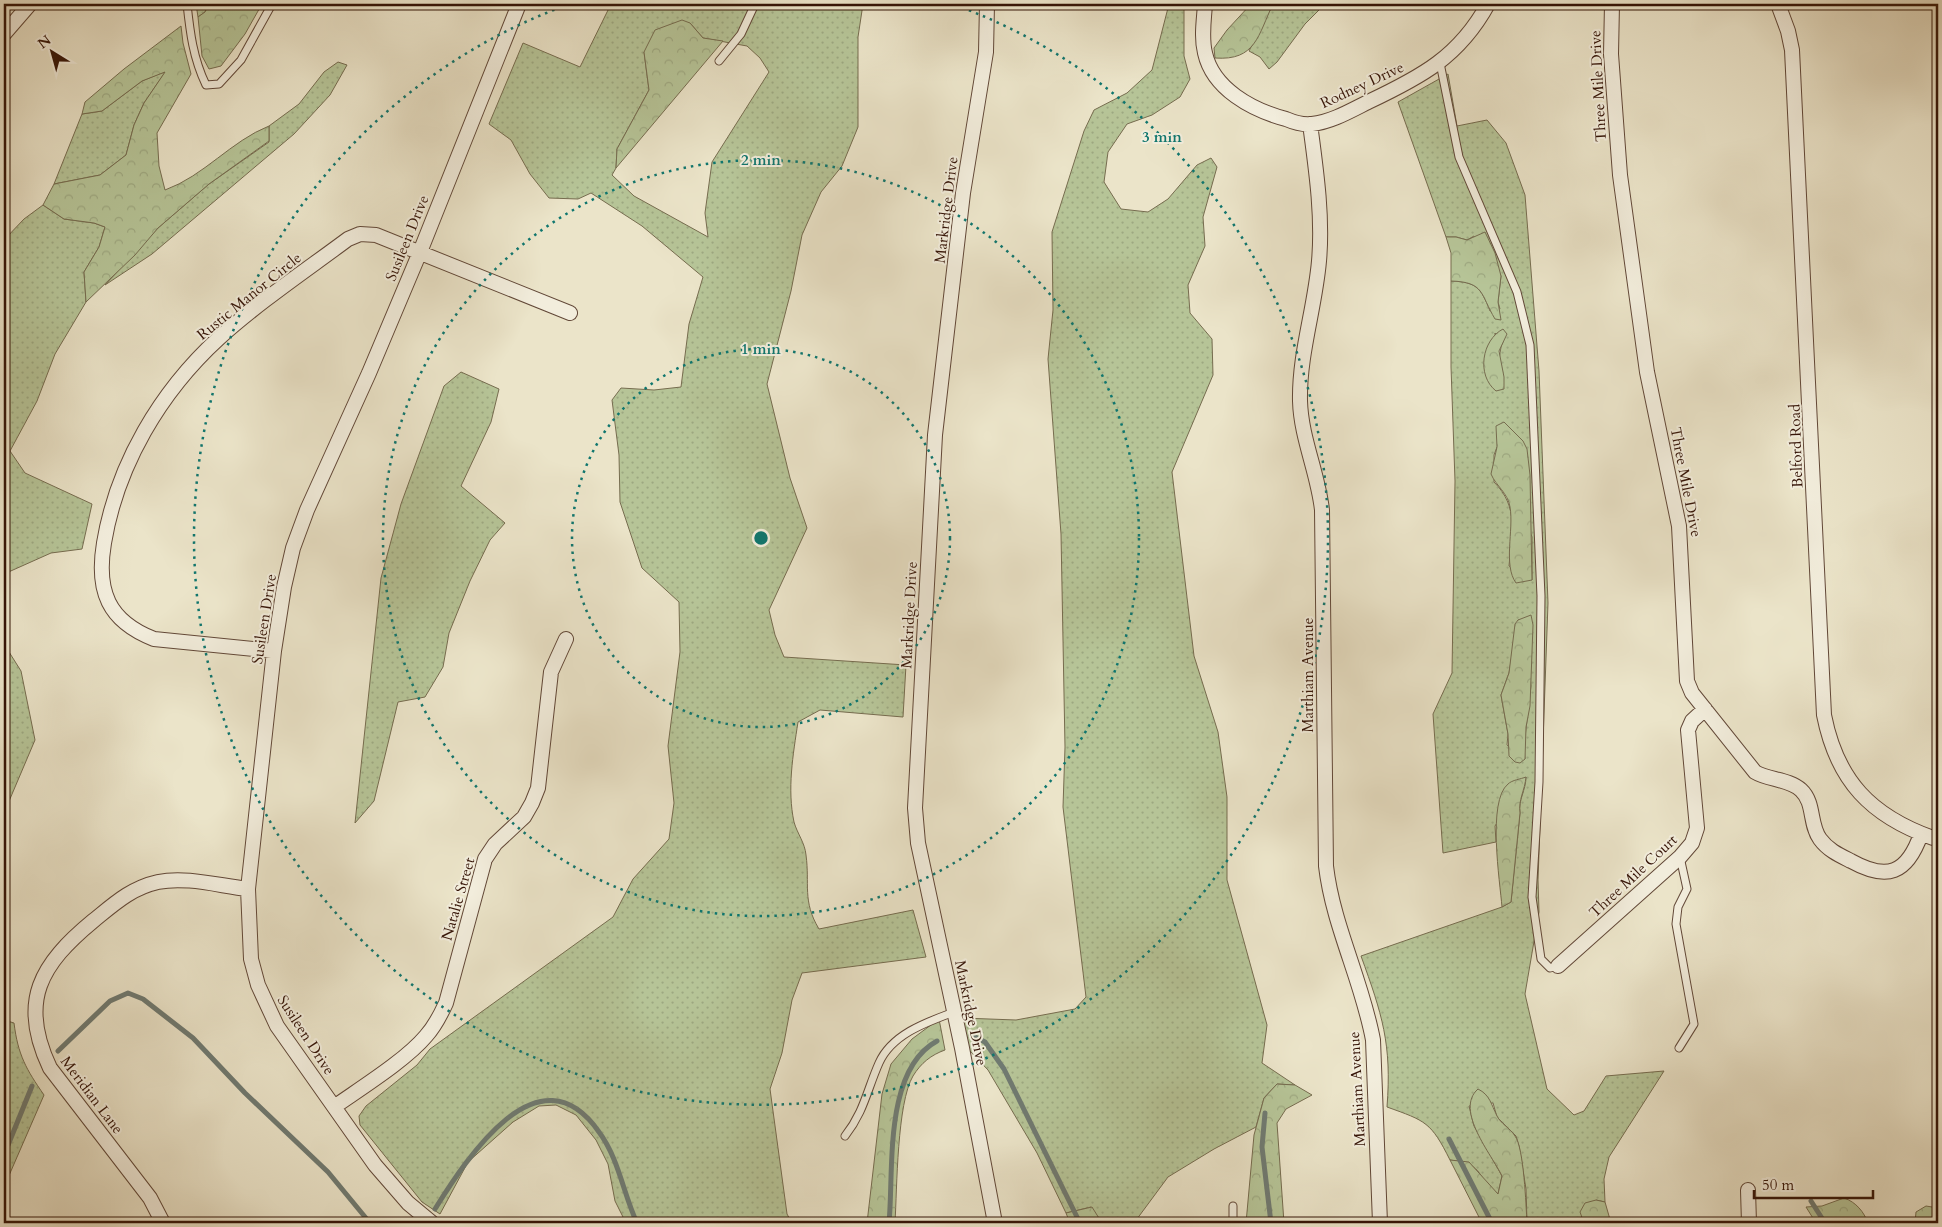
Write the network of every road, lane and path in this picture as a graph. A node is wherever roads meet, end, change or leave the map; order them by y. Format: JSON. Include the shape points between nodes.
{"nodes":[{"id":1,"x":30,"y":4,"type":"edge"},
{"id":2,"x":187,"y":4,"type":"edge"},
{"id":3,"x":272,"y":4,"type":"edge"},
{"id":4,"x":519,"y":4,"type":"edge"},
{"id":5,"x":755,"y":4,"type":"edge"},
{"id":6,"x":986,"y":4,"type":"edge"},
{"id":7,"x":1205,"y":4,"type":"edge"},
{"id":8,"x":1488,"y":4,"type":"edge"},
{"id":9,"x":1612,"y":4,"type":"edge"},
{"id":10,"x":1781,"y":5,"type":"edge"},
{"id":11,"x":4,"y":34,"type":"edge"},
{"id":12,"x":719,"y":61,"type":"dead end"},
{"id":13,"x":1440,"y":63,"type":"junction"},
{"id":14,"x":1310,"y":124,"type":"junction"},
{"id":15,"x":420,"y":252,"type":"junction"},
{"id":16,"x":570,"y":313,"type":"dead end"},
{"id":17,"x":566,"y":639,"type":"dead end"},
{"id":18,"x":274,"y":651,"type":"junction"},
{"id":19,"x":1705,"y":709,"type":"junction"},
{"id":20,"x":1927,"y":836,"type":"joint"},
{"id":21,"x":1680,"y":858,"type":"junction"},
{"id":22,"x":248,"y":889,"type":"junction"},
{"id":23,"x":1558,"y":966,"type":"joint"},
{"id":24,"x":954,"y":1012,"type":"junction"},
{"id":25,"x":1679,"y":1048,"type":"dead end"},
{"id":26,"x":334,"y":1107,"type":"junction"},
{"id":27,"x":845,"y":1136,"type":"dead end"},
{"id":28,"x":1748,"y":1190,"type":"dead end"},
{"id":29,"x":1233,"y":1206,"type":"dead end"},
{"id":30,"x":163,"y":1223,"type":"edge"},
{"id":31,"x":432,"y":1223,"type":"edge"},
{"id":32,"x":995,"y":1223,"type":"edge"},
{"id":33,"x":1233,"y":1223,"type":"edge"},
{"id":34,"x":1380,"y":1223,"type":"edge"},
{"id":35,"x":1748,"y":1223,"type":"edge"}],
"edges":[{"from":1,"to":11,"type":"street"},
{"from":2,"to":3,"type":"lane","via":[[197,67],[206,84],[220,84],[241,60]]},
{"from":4,"to":15,"type":"street","name":"Susileen Drive"},
{"from":5,"to":12,"type":"lane","via":[[741,34]]},
{"from":6,"to":24,"type":"street","name":"Markridge Drive","via":[[986,52],[963,193],[935,434],[916,770],[918,843]]},
{"from":7,"to":14,"type":"street","name":"Rodney Drive","via":[[1202,32],[1205,53],[1220,82],[1248,105],[1272,116]]},
{"from":8,"to":13,"type":"street","name":"Rodney Drive","via":[[1468,36]]},
{"from":9,"to":19,"type":"street","name":"Three Mile Drive","via":[[1611,54],[1624,207],[1647,372],[1679,526],[1687,681]]},
{"from":10,"to":20,"type":"street","name":"Belford Road","via":[[1792,50],[1827,733],[1840,766],[1862,796],[1891,820]]},
{"from":13,"to":14,"type":"street","name":"Rodney Drive","via":[[1404,85],[1345,113]]},
{"from":13,"to":23,"type":"lane","via":[[1459,157],[1517,292],[1530,345],[1541,596],[1539,782],[1532,897],[1541,959],[1550,968]]},
{"from":14,"to":34,"type":"street","name":"Marthiam Avenue","via":[[1319,211],[1319,260],[1300,404],[1322,510],[1326,866],[1334,910],[1373,1040]]},
{"from":15,"to":16,"type":"street","name":"Rustic Manor Circle"},
{"from":15,"to":18,"type":"street","name":"Susileen Drive","via":[[293,548]]},
{"from":15,"to":18,"type":"street","name":"Rustic Manor Circle","via":[[376,235],[360,234],[348,239],[249,313],[218,339],[167,398],[133,452],[115,496],[104,544],[101,580],[105,596],[125,624],[154,639]]},
{"from":17,"to":26,"type":"street","name":"Natalie Street","via":[[551,672],[538,788],[524,817],[484,859],[446,1003],[438,1021],[412,1050]]},
{"from":18,"to":22,"type":"street","name":"Susileen Drive"},
{"from":19,"to":20,"type":"street","name":"Three Mile Drive","via":[[1754,772],[1800,789],[1811,807],[1814,829],[1829,849],[1868,870],[1888,872],[1905,862]]},
{"from":19,"to":21,"type":"street","name":"Three Mile Court","via":[[1692,721],[1688,730],[1696,828],[1692,843]]},
{"from":21,"to":23,"type":"street","name":"Three Mile Court"},
{"from":21,"to":25,"type":"lane","via":[[1687,889],[1678,907],[1676,924],[1694,1024]]},
{"from":22,"to":26,"type":"street","name":"Susileen Drive","via":[[251,959],[258,985],[277,1026]]},
{"from":22,"to":30,"type":"street","name":"Meridian Lane","via":[[180,881],[160,882],[122,896],[55,956],[38,991],[36,1030],[50,1068],[150,1198]]},
{"from":24,"to":27,"type":"lane","via":[[906,1034],[889,1047],[879,1062],[857,1120]]},
{"from":24,"to":32,"type":"street","name":"Markridge Drive"},
{"from":26,"to":31,"type":"street","name":"Susileen Drive","via":[[391,1184]]},
{"from":28,"to":35,"type":"street"},
{"from":29,"to":33,"type":"lane"}]}
